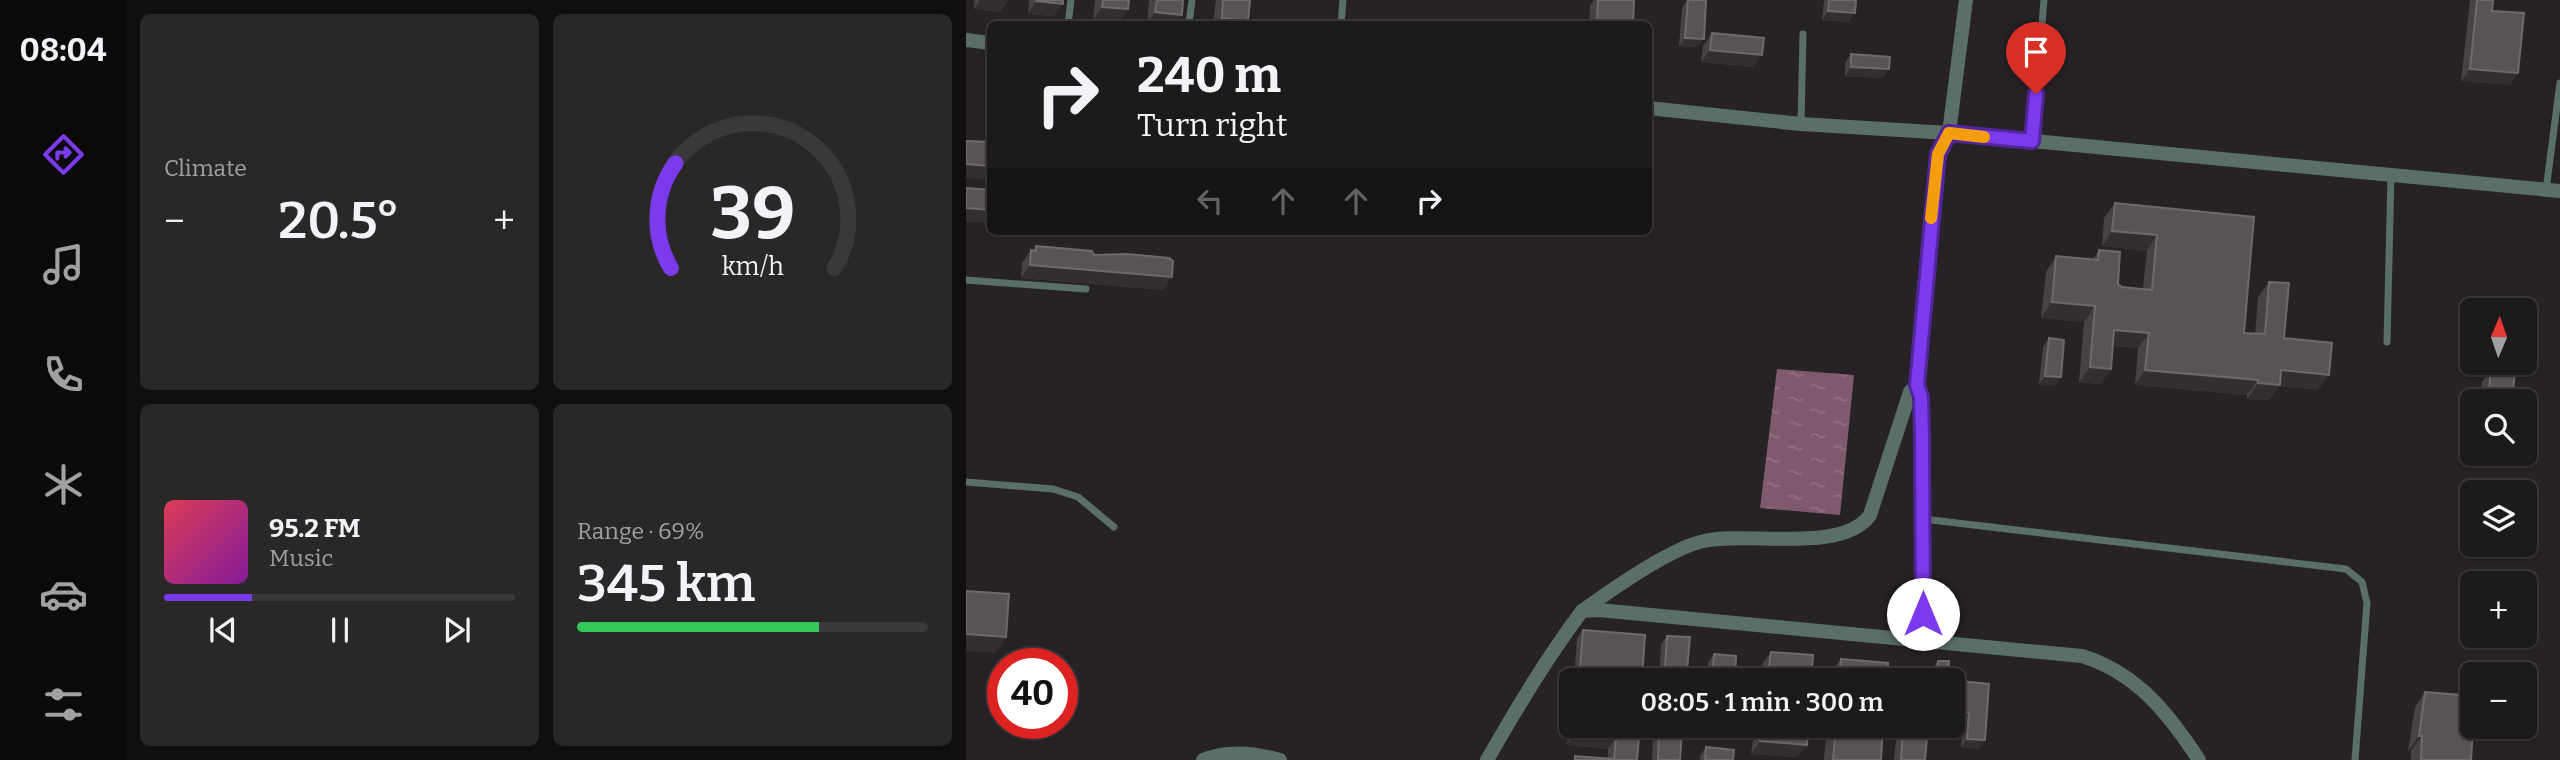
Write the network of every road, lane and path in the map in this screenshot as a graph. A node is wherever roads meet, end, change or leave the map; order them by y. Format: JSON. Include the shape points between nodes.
{"nodes":[{"id":1,"x":1071,"y":0,"type":"edge"},
{"id":2,"x":1192,"y":0,"type":"edge"},
{"id":3,"x":1343,"y":0,"type":"edge"},
{"id":4,"x":1966,"y":0,"type":"edge"},
{"id":5,"x":2044,"y":0,"type":"edge"},
{"id":6,"x":1068,"y":21,"type":"edge"},
{"id":7,"x":1189,"y":21,"type":"edge"},
{"id":8,"x":1341,"y":21,"type":"edge"},
{"id":9,"x":1803,"y":34,"type":"dead end"},
{"id":10,"x":966,"y":40,"type":"edge"},
{"id":11,"x":987,"y":43,"type":"edge"},
{"id":12,"x":2560,"y":83,"type":"edge"},
{"id":13,"x":1652,"y":108,"type":"edge"},
{"id":14,"x":1801,"y":124,"type":"junction"},
{"id":15,"x":1949,"y":133,"type":"junction"},
{"id":16,"x":2032,"y":141,"type":"junction"},
{"id":17,"x":2391,"y":175,"type":"junction"},
{"id":18,"x":2553,"y":190,"type":"edge"},
{"id":19,"x":966,"y":281,"type":"edge"},
{"id":20,"x":1086,"y":289,"type":"dead end"},
{"id":21,"x":2387,"y":342,"type":"dead end"},
{"id":22,"x":1917,"y":385,"type":"junction"},
{"id":23,"x":966,"y":482,"type":"edge"},
{"id":24,"x":966,"y":490,"type":"edge"},
{"id":25,"x":1923,"y":519,"type":"junction"},
{"id":26,"x":1114,"y":527,"type":"dead end"},
{"id":27,"x":1582,"y":611,"type":"junction"},
{"id":28,"x":1922,"y":642,"type":"junction"},
{"id":29,"x":1203,"y":760,"type":"edge"},
{"id":30,"x":1280,"y":760,"type":"edge"},
{"id":31,"x":1487,"y":760,"type":"edge"},
{"id":32,"x":2199,"y":760,"type":"edge"},
{"id":33,"x":2355,"y":760,"type":"edge"}],
"edges":[{"from":1,"to":6,"type":"lane"},
{"from":2,"to":7,"type":"lane"},
{"from":3,"to":8,"type":"lane"},
{"from":4,"to":15,"type":"street"},
{"from":5,"to":16,"type":"lane"},
{"from":9,"to":14,"type":"lane"},
{"from":10,"to":11,"type":"street"},
{"from":12,"to":18,"type":"lane"},
{"from":13,"to":14,"type":"street"},
{"from":14,"to":15,"type":"street"},
{"from":15,"to":16,"type":"street"},
{"from":15,"to":22,"type":"street","via":[[1936,166]]},
{"from":16,"to":17,"type":"street"},
{"from":17,"to":18,"type":"street"},
{"from":17,"to":21,"type":"lane"},
{"from":19,"to":20,"type":"lane"},
{"from":22,"to":25,"type":"street"},
{"from":22,"to":27,"type":"street","via":[[1910,392],[1870,515],[1859,527],[1831,536],[1701,541]]},
{"from":23,"to":24,"type":"lane"},
{"from":23,"to":26,"type":"lane","via":[[1053,489],[1078,497]]},
{"from":25,"to":28,"type":"street"},
{"from":25,"to":33,"type":"lane","via":[[2346,569],[2362,582],[2367,603]]},
{"from":27,"to":28,"type":"street"},
{"from":27,"to":31,"type":"street","via":[[1522,696]]},
{"from":28,"to":32,"type":"street","via":[[2082,656],[2102,662],[2171,717]]},
{"from":29,"to":30,"type":"street","via":[[1232,754]]}]}
